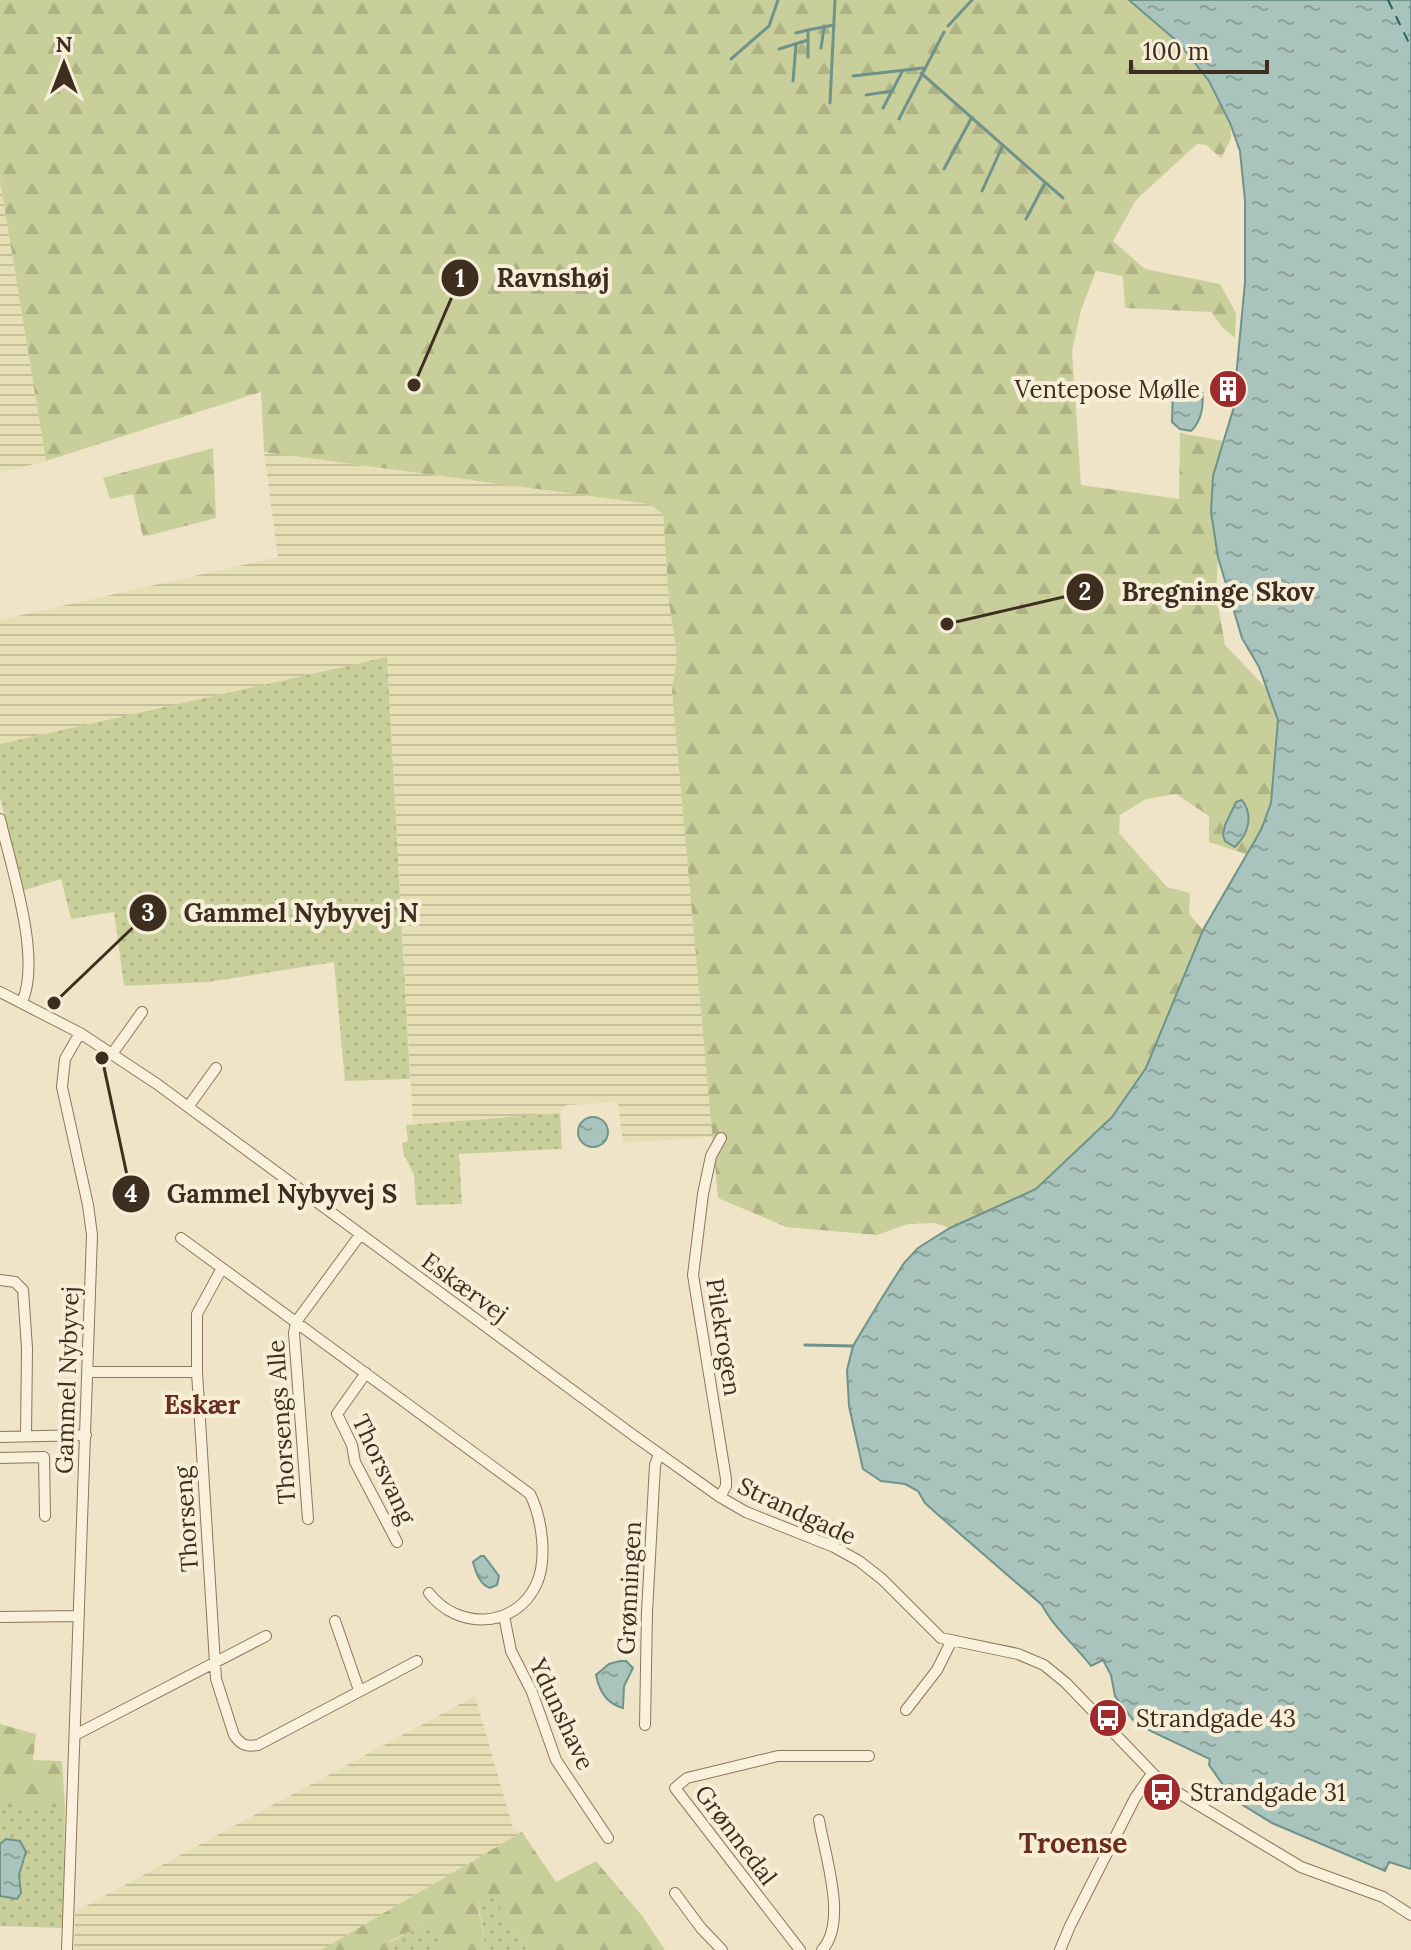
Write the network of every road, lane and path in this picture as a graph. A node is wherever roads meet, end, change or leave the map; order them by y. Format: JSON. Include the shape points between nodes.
{"nodes":[{"id":1,"x":0,"y":819,"type":"edge"},
{"id":2,"x":0,"y":992,"type":"edge"},
{"id":3,"x":22,"y":1002,"type":"junction"},
{"id":4,"x":142,"y":1012,"type":"dead end"},
{"id":5,"x":80,"y":1033,"type":"junction"},
{"id":6,"x":112,"y":1054,"type":"junction"},
{"id":7,"x":216,"y":1068,"type":"dead end"},
{"id":8,"x":188,"y":1107,"type":"junction"},
{"id":9,"x":721,"y":1138,"type":"dead end"},
{"id":10,"x":360,"y":1235,"type":"junction"},
{"id":11,"x":181,"y":1238,"type":"dead end"},
{"id":12,"x":222,"y":1268,"type":"junction"},
{"id":13,"x":0,"y":1280,"type":"edge"},
{"id":14,"x":296,"y":1322,"type":"junction"},
{"id":15,"x":88,"y":1372,"type":"junction"},
{"id":16,"x":197,"y":1372,"type":"junction"},
{"id":17,"x":366,"y":1373,"type":"junction"},
{"id":18,"x":86,"y":1435,"type":"junction"},
{"id":19,"x":25,"y":1436,"type":"junction"},
{"id":20,"x":0,"y":1437,"type":"edge"},
{"id":21,"x":659,"y":1454,"type":"junction"},
{"id":22,"x":25,"y":1457,"type":"junction"},
{"id":23,"x":0,"y":1458,"type":"edge"},
{"id":24,"x":720,"y":1497,"type":"junction"},
{"id":25,"x":45,"y":1516,"type":"dead end"},
{"id":26,"x":308,"y":1519,"type":"dead end"},
{"id":27,"x":397,"y":1542,"type":"dead end"},
{"id":28,"x":429,"y":1593,"type":"dead end"},
{"id":29,"x":79,"y":1616,"type":"junction"},
{"id":30,"x":504,"y":1616,"type":"junction"},
{"id":31,"x":0,"y":1617,"type":"edge"},
{"id":32,"x":335,"y":1621,"type":"dead end"},
{"id":33,"x":266,"y":1636,"type":"dead end"},
{"id":34,"x":951,"y":1642,"type":"junction"},
{"id":35,"x":417,"y":1661,"type":"dead end"},
{"id":36,"x":215,"y":1663,"type":"junction"},
{"id":37,"x":359,"y":1690,"type":"junction"},
{"id":38,"x":906,"y":1710,"type":"dead end"},
{"id":39,"x":645,"y":1725,"type":"dead end"},
{"id":40,"x":75,"y":1735,"type":"junction"},
{"id":41,"x":869,"y":1756,"type":"dead end"},
{"id":42,"x":1151,"y":1775,"type":"junction"},
{"id":43,"x":610,"y":1816,"type":"dead end"},
{"id":44,"x":819,"y":1820,"type":"dead end"},
{"id":45,"x":599,"y":1824,"type":"junction"},
{"id":46,"x":608,"y":1838,"type":"dead end"},
{"id":47,"x":675,"y":1893,"type":"dead end"},
{"id":48,"x":1411,"y":1915,"type":"edge"},
{"id":49,"x":67,"y":1950,"type":"edge"},
{"id":50,"x":722,"y":1950,"type":"edge"},
{"id":51,"x":800,"y":1950,"type":"edge"},
{"id":52,"x":822,"y":1950,"type":"edge"},
{"id":53,"x":1060,"y":1950,"type":"edge"}],
"edges":[{"from":1,"to":3,"type":"street","via":[[29,950],[29,982]]},
{"from":2,"to":3,"type":"street","name":"Eskærvej"},
{"from":3,"to":5,"type":"street","name":"Eskærvej"},
{"from":4,"to":6,"type":"street"},
{"from":5,"to":6,"type":"street","name":"Eskærvej"},
{"from":5,"to":15,"type":"street","name":"Gammel Nybyvej","via":[[65,1059],[62,1087],[91,1220]]},
{"from":6,"to":8,"type":"street","name":"Eskærvej"},
{"from":7,"to":8,"type":"street"},
{"from":8,"to":10,"type":"street","name":"Eskærvej"},
{"from":9,"to":24,"type":"street","name":"Pilekrogen","via":[[711,1156],[703,1194],[693,1275],[726,1479]]},
{"from":10,"to":14,"type":"street"},
{"from":10,"to":21,"type":"street","name":"Eskærvej"},
{"from":11,"to":12,"type":"street"},
{"from":12,"to":14,"type":"street"},
{"from":12,"to":16,"type":"street","name":"Thorseng","via":[[197,1314]]},
{"from":13,"to":19,"type":"street","via":[[15,1282],[23,1290]]},
{"from":14,"to":17,"type":"street"},
{"from":14,"to":26,"type":"street","name":"Thorsengs Alle"},
{"from":15,"to":16,"type":"street"},
{"from":15,"to":18,"type":"street","name":"Gammel Nybyvej"},
{"from":16,"to":36,"type":"street","name":"Thorseng"},
{"from":17,"to":27,"type":"street","name":"Thorsvang","via":[[337,1414],[355,1462]]},
{"from":17,"to":30,"type":"street","via":[[530,1494],[542,1554],[540,1576],[522,1604]]},
{"from":18,"to":19,"type":"street"},
{"from":18,"to":29,"type":"street","name":"Gammel Nybyvej"},
{"from":19,"to":20,"type":"street"},
{"from":19,"to":22,"type":"street"},
{"from":21,"to":24,"type":"street","name":"Eskærvej"},
{"from":21,"to":39,"type":"street","name":"Grønningen"},
{"from":22,"to":23,"type":"street"},
{"from":22,"to":25,"type":"street","via":[[44,1457]]},
{"from":24,"to":34,"type":"street","name":"Strandgade","via":[[859,1561],[932,1631]]},
{"from":28,"to":30,"type":"street","via":[[442,1608],[462,1617]]},
{"from":29,"to":31,"type":"street"},
{"from":29,"to":40,"type":"street","name":"Gammel Nybyvej"},
{"from":30,"to":45,"type":"street","name":"Ydunshave","via":[[511,1651],[556,1760]]},
{"from":32,"to":37,"type":"street"},
{"from":33,"to":36,"type":"street"},
{"from":34,"to":38,"type":"street"},
{"from":34,"to":42,"type":"street","name":"Strandgade","via":[[1018,1654],[1051,1670]]},
{"from":35,"to":37,"type":"street"},
{"from":36,"to":37,"type":"street","name":"Thorseng","via":[[234,1735],[248,1747]]},
{"from":36,"to":40,"type":"street"},
{"from":40,"to":49,"type":"street","name":"Gammel Nybyvej"},
{"from":41,"to":51,"type":"street","name":"Grønnedal","via":[[778,1756],[687,1778],[675,1788]]},
{"from":42,"to":48,"type":"street","name":"Strandgade","via":[[1301,1867],[1383,1897]]},
{"from":42,"to":53,"type":"street"},
{"from":43,"to":45,"type":"street"},
{"from":44,"to":52,"type":"street","via":[[835,1914],[834,1930]]},
{"from":45,"to":46,"type":"street","name":"Ydunshave"},
{"from":47,"to":50,"type":"street"}]}
